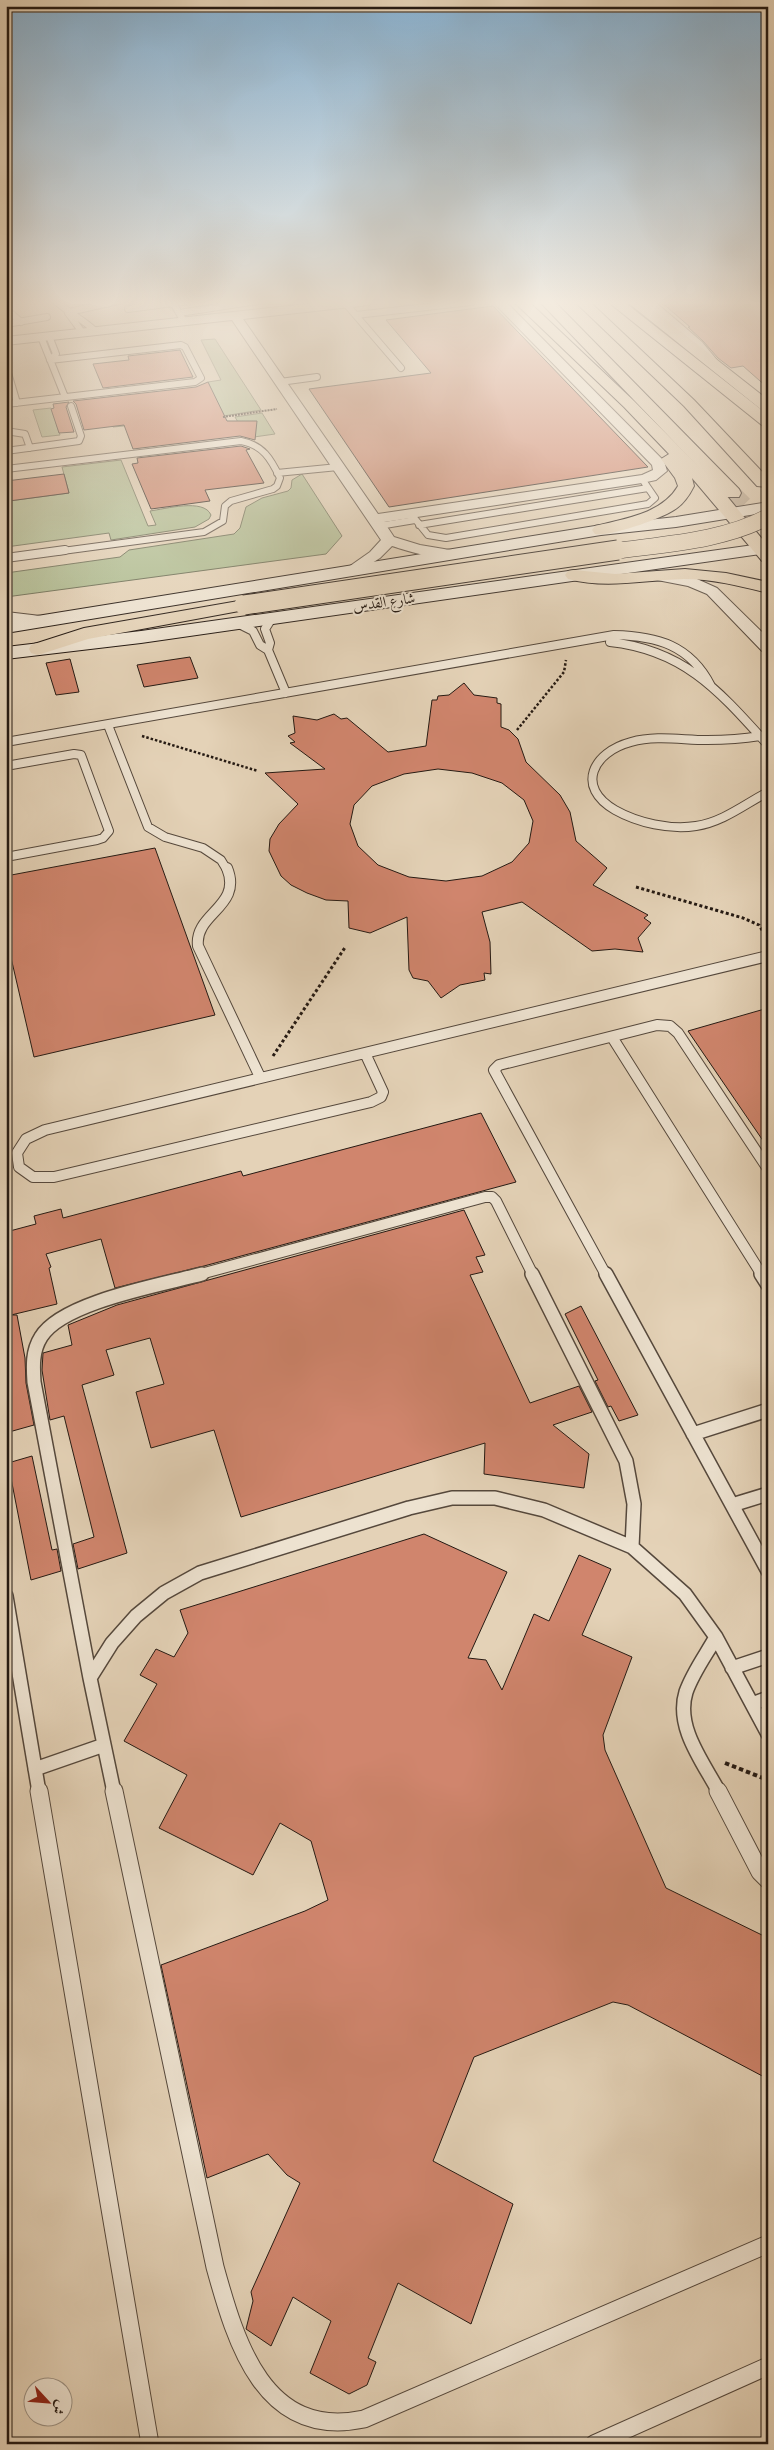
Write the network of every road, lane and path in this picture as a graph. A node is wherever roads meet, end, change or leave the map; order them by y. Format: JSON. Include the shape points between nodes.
{"nodes":[{"id":1,"x":74,"y":415,"type":"edge"},
{"id":2,"x":234,"y":415,"type":"edge"},
{"id":3,"x":303,"y":415,"type":"edge"},
{"id":4,"x":611,"y":415,"type":"edge"},
{"id":5,"x":634,"y":415,"type":"edge"},
{"id":6,"x":640,"y":415,"type":"edge"},
{"id":7,"x":659,"y":415,"type":"edge"},
{"id":8,"x":683,"y":415,"type":"edge"},
{"id":9,"x":699,"y":415,"type":"edge"},
{"id":10,"x":223,"y":417,"type":"dead end"},
{"id":11,"x":6,"y":431,"type":"edge"},
{"id":12,"x":30,"y":448,"type":"junction"},
{"id":13,"x":6,"y":451,"type":"edge"},
{"id":14,"x":8,"y":467,"type":"edge"},
{"id":15,"x":338,"y":467,"type":"junction"},
{"id":16,"x":278,"y":474,"type":"junction"},
{"id":17,"x":645,"y":483,"type":"junction"},
{"id":18,"x":733,"y":493,"type":"tunnel mouth"},
{"id":19,"x":768,"y":507,"type":"edge"},
{"id":20,"x":730,"y":513,"type":"junction"},
{"id":21,"x":768,"y":518,"type":"edge"},
{"id":22,"x":415,"y":520,"type":"junction"},
{"id":23,"x":676,"y":522,"type":"junction"},
{"id":24,"x":377,"y":523,"type":"junction"},
{"id":25,"x":601,"y":530,"type":"junction"},
{"id":26,"x":389,"y":540,"type":"junction"},
{"id":27,"x":766,"y":548,"type":"edge"},
{"id":28,"x":451,"y":554,"type":"junction"},
{"id":29,"x":6,"y":558,"type":"edge"},
{"id":30,"x":355,"y":569,"type":"junction"},
{"id":31,"x":574,"y":575,"type":"junction"},
{"id":32,"x":657,"y":576,"type":"junction"},
{"id":33,"x":768,"y":588,"type":"edge"},
{"id":34,"x":6,"y":616,"type":"edge"},
{"id":35,"x":272,"y":618,"type":"junction"},
{"id":36,"x":49,"y":621,"type":"junction"},
{"id":37,"x":237,"y":623,"type":"junction"},
{"id":38,"x":6,"y":626,"type":"edge"},
{"id":39,"x":6,"y":634,"type":"edge"},
{"id":40,"x":561,"y":645,"type":"junction"},
{"id":41,"x":768,"y":648,"type":"edge"},
{"id":42,"x":38,"y":649,"type":"junction"},
{"id":43,"x":268,"y":650,"type":"junction"},
{"id":44,"x":6,"y":653,"type":"edge"},
{"id":45,"x":286,"y":693,"type":"junction"},
{"id":46,"x":108,"y":726,"type":"junction"},
{"id":47,"x":516,"y":730,"type":"dead end"},
{"id":48,"x":760,"y":736,"type":"junction"},
{"id":49,"x":6,"y":742,"type":"edge"},
{"id":50,"x":768,"y":745,"type":"edge"},
{"id":51,"x":6,"y":766,"type":"edge"},
{"id":52,"x":258,"y":771,"type":"dead end"},
{"id":53,"x":768,"y":792,"type":"edge"},
{"id":54,"x":6,"y":857,"type":"edge"},
{"id":55,"x":636,"y":887,"type":"dead end"},
{"id":56,"x":768,"y":940,"type":"edge"},
{"id":57,"x":346,"y":946,"type":"dead end"},
{"id":58,"x":768,"y":956,"type":"edge"},
{"id":59,"x":612,"y":1037,"type":"junction"},
{"id":60,"x":365,"y":1053,"type":"junction"},
{"id":61,"x":260,"y":1077,"type":"junction"},
{"id":62,"x":768,"y":1169,"type":"edge"},
{"id":63,"x":768,"y":1286,"type":"edge"},
{"id":64,"x":768,"y":1410,"type":"edge"},
{"id":65,"x":693,"y":1434,"type":"junction"},
{"id":66,"x":768,"y":1494,"type":"edge"},
{"id":67,"x":732,"y":1505,"type":"junction"},
{"id":68,"x":632,"y":1547,"type":"junction"},
{"id":69,"x":768,"y":1571,"type":"edge"},
{"id":70,"x":6,"y":1596,"type":"edge"},
{"id":71,"x":716,"y":1637,"type":"junction"},
{"id":72,"x":10,"y":1640,"type":"edge"},
{"id":73,"x":768,"y":1656,"type":"edge"},
{"id":74,"x":732,"y":1668,"type":"junction"},
{"id":75,"x":90,"y":1678,"type":"junction"},
{"id":76,"x":768,"y":1698,"type":"edge"},
{"id":77,"x":752,"y":1704,"type":"junction"},
{"id":78,"x":768,"y":1734,"type":"edge"},
{"id":79,"x":104,"y":1745,"type":"junction"},
{"id":80,"x":704,"y":1763,"type":"junction"},
{"id":81,"x":36,"y":1769,"type":"junction"},
{"id":82,"x":768,"y":1780,"type":"edge"},
{"id":83,"x":768,"y":1880,"type":"edge"},
{"id":84,"x":768,"y":2244,"type":"edge"},
{"id":85,"x":768,"y":2366,"type":"edge"},
{"id":86,"x":150,"y":2444,"type":"edge"},
{"id":87,"x":594,"y":2444,"type":"edge"}],
"edges":[{"from":1,"to":12,"type":"lane","via":[[81,438],[70,443]]},
{"from":2,"to":10,"type":"path"},
{"from":3,"to":15,"type":"street"},
{"from":4,"to":17,"type":"street","via":[[659,464],[661,468],[657,474]]},
{"from":5,"to":25,"type":"main road","via":[[683,477],[686,486],[671,506]]},
{"from":6,"to":20,"type":"main road","via":[[715,493]]},
{"from":7,"to":18,"type":"main road"},
{"from":8,"to":9,"type":"main road","via":[[755,484]]},
{"from":11,"to":12,"type":"lane","via":[[25,434]]},
{"from":12,"to":13,"type":"lane"},
{"from":14,"to":16,"type":"lane","via":[[241,441],[263,449]]},
{"from":15,"to":16,"type":"lane"},
{"from":15,"to":24,"type":"street"},
{"from":16,"to":29,"type":"lane","via":[[280,482],[273,488],[227,503],[223,521],[209,530]]},
{"from":17,"to":22,"type":"street"},
{"from":17,"to":22,"type":"lane","via":[[655,498],[648,504],[451,537],[428,535]]},
{"from":19,"to":20,"type":"main road"},
{"from":20,"to":21,"type":"main road"},
{"from":20,"to":23,"type":"main road"},
{"from":20,"to":27,"type":"main road"},
{"from":21,"to":42,"type":"main road","bridge":true,"via":[[728,533],[695,540],[244,605],[84,634]]},
{"from":22,"to":24,"type":"street"},
{"from":23,"to":25,"type":"main road"},
{"from":23,"to":31,"type":"main road","via":[[712,527],[719,531],[720,543],[713,547],[606,564]]},
{"from":24,"to":26,"type":"street"},
{"from":25,"to":28,"type":"main road"},
{"from":26,"to":28,"type":"street"},
{"from":26,"to":30,"type":"street"},
{"from":27,"to":31,"type":"main road","name":"شارع القدس"},
{"from":28,"to":30,"type":"main road"},
{"from":30,"to":36,"type":"main road"},
{"from":31,"to":32,"type":"main road","via":[[611,581]]},
{"from":31,"to":35,"type":"main road","name":"شارع القدس"},
{"from":32,"to":33,"type":"main road","via":[[719,576]]},
{"from":32,"to":41,"type":"street","via":[[692,582],[712,590]]},
{"from":34,"to":36,"type":"lane"},
{"from":35,"to":37,"type":"main road","name":"شارع القدس"},
{"from":35,"to":43,"type":"lane","via":[[265,629],[270,643]]},
{"from":36,"to":38,"type":"main road"},
{"from":36,"to":39,"type":"main road"},
{"from":37,"to":42,"type":"main road","name":"شارع القدس"},
{"from":37,"to":43,"type":"lane","via":[[253,631],[261,647]]},
{"from":40,"to":45,"type":"lane"},
{"from":40,"to":47,"type":"path","via":[[566,663],[564,672]]},
{"from":40,"to":48,"type":"lane","via":[[615,642],[650,648],[678,660],[711,686]]},
{"from":42,"to":44,"type":"main road","name":"شارع القدس"},
{"from":43,"to":45,"type":"lane"},
{"from":45,"to":46,"type":"lane"},
{"from":46,"to":49,"type":"lane"},
{"from":46,"to":52,"type":"path"},
{"from":46,"to":61,"type":"lane","via":[[148,827],[162,836],[203,846],[224,863],[229,874],[228,897],[201,927],[198,946]]},
{"from":48,"to":50,"type":"lane"},
{"from":48,"to":53,"type":"lane","via":[[718,740],[643,740],[620,745],[601,758],[592,771],[592,788],[608,807],[632,818],[656,825],[686,827],[710,823],[733,814]]},
{"from":51,"to":54,"type":"lane","via":[[81,755],[109,831],[97,840]]},
{"from":55,"to":56,"type":"path","via":[[743,918],[759,925]]},
{"from":57,"to":61,"type":"path"},
{"from":58,"to":60,"type":"lane"},
{"from":59,"to":62,"type":"lane","via":[[657,1025],[674,1029]]},
{"from":59,"to":63,"type":"lane"},
{"from":59,"to":65,"type":"lane","via":[[500,1065],[494,1072]]},
{"from":60,"to":61,"type":"lane"},
{"from":60,"to":61,"type":"lane","via":[[383,1092],[381,1097],[371,1102],[54,1177],[34,1176],[19,1167],[17,1153],[26,1139],[45,1130]]},
{"from":64,"to":65,"type":"lane"},
{"from":65,"to":67,"type":"lane"},
{"from":66,"to":67,"type":"lane"},
{"from":67,"to":69,"type":"lane"},
{"from":68,"to":71,"type":"lane","via":[[685,1594]]},
{"from":68,"to":75,"type":"lane","via":[[544,1510],[495,1498],[452,1498],[409,1508],[200,1573],[174,1586],[127,1623],[107,1647]]},
{"from":68,"to":75,"type":"lane","via":[[634,1489],[626,1461],[496,1201],[485,1197],[98,1302],[59,1317],[44,1331],[34,1348],[31,1364]]},
{"from":70,"to":72,"type":"lane"},
{"from":71,"to":74,"type":"lane"},
{"from":71,"to":80,"type":"lane","via":[[683,1696],[681,1706],[685,1727]]},
{"from":72,"to":81,"type":"lane"},
{"from":73,"to":74,"type":"lane"},
{"from":74,"to":77,"type":"lane"},
{"from":75,"to":79,"type":"lane"},
{"from":76,"to":77,"type":"lane"},
{"from":77,"to":78,"type":"lane"},
{"from":79,"to":81,"type":"lane"},
{"from":79,"to":84,"type":"lane","via":[[215,2267],[240,2346],[258,2380],[280,2403],[306,2418],[335,2424],[364,2419]]},
{"from":80,"to":82,"type":"path","via":[[726,1763]]},
{"from":80,"to":83,"type":"lane","via":[[760,1872]]},
{"from":81,"to":86,"type":"lane"},
{"from":85,"to":87,"type":"lane"}]}
